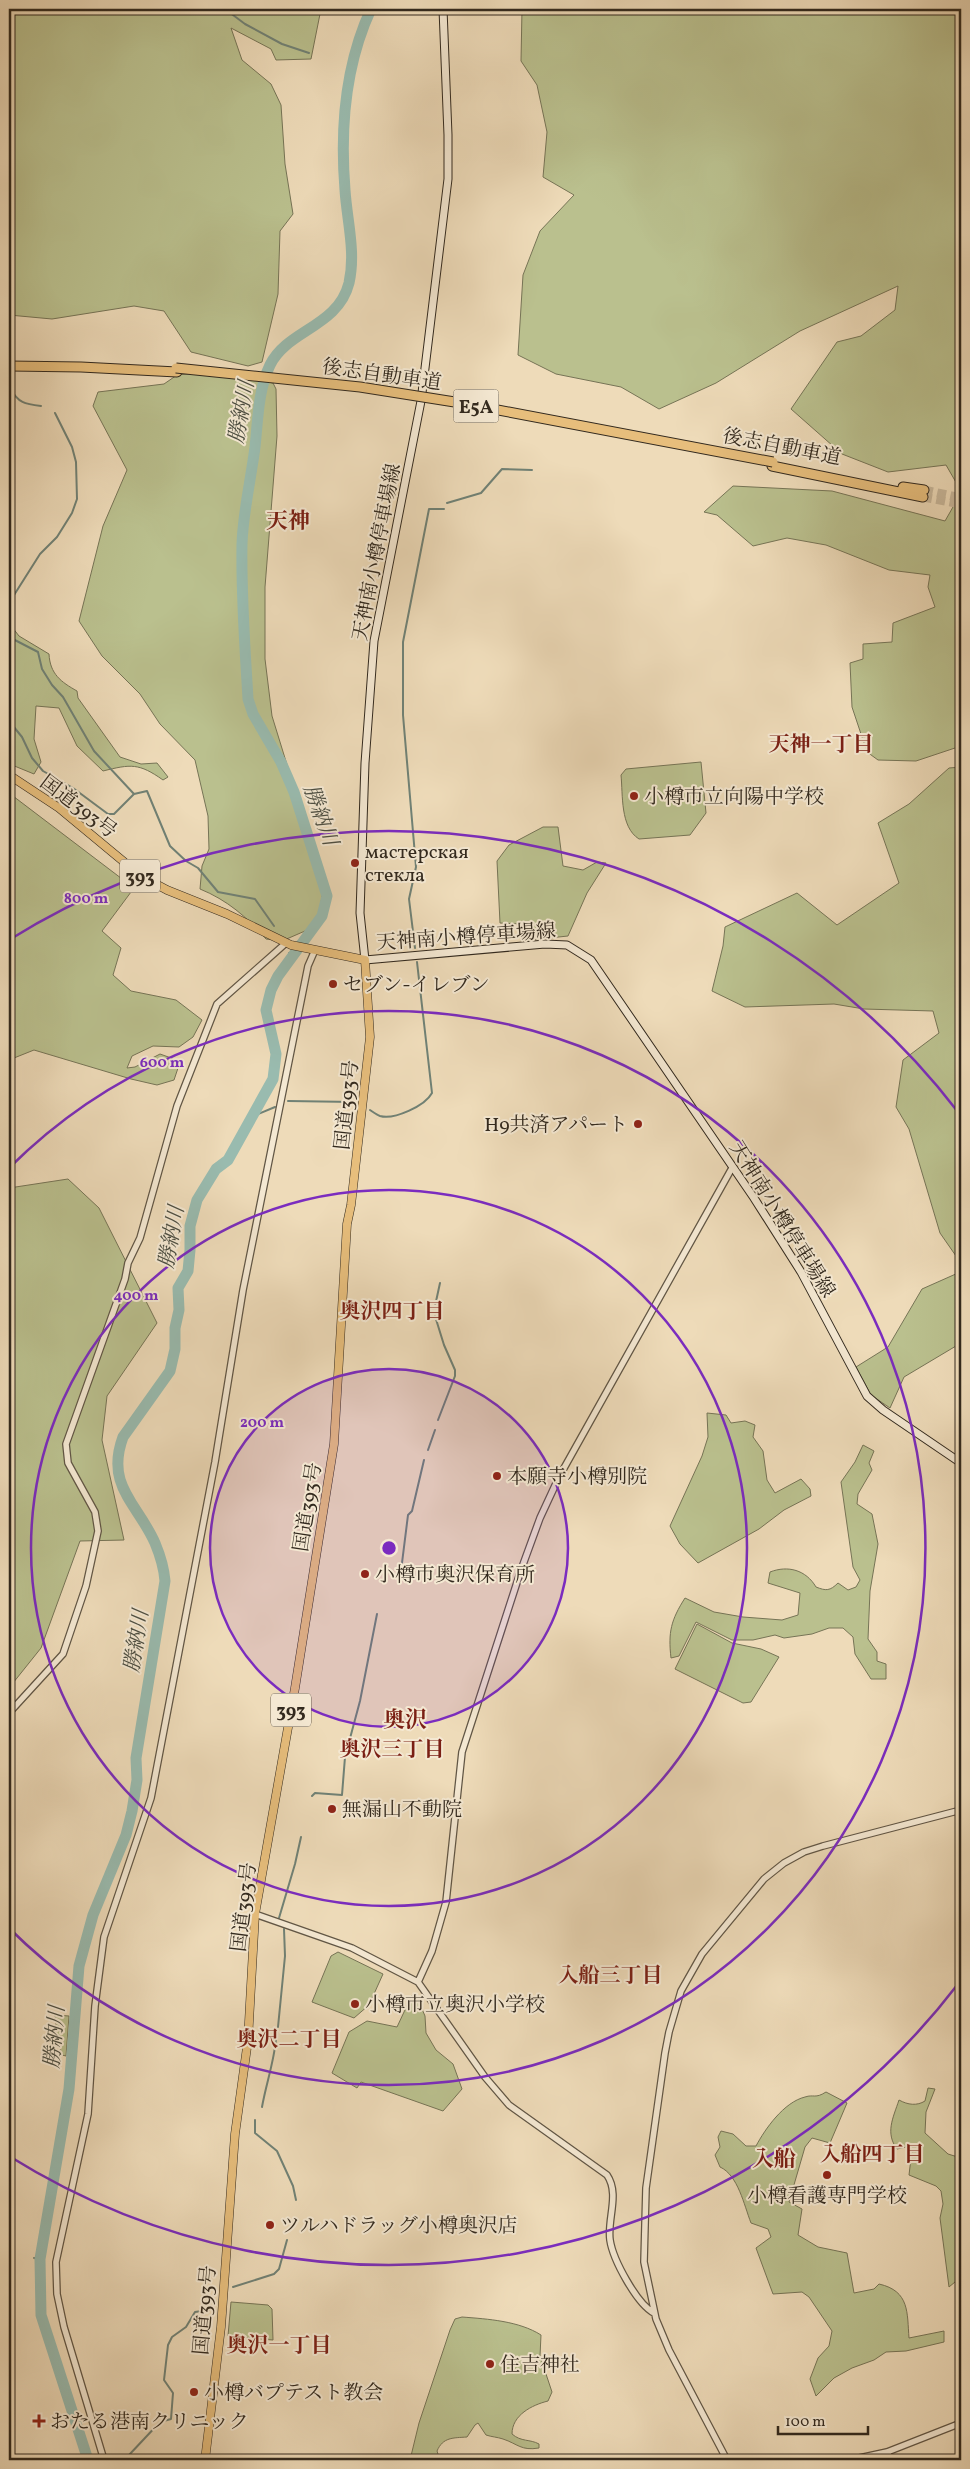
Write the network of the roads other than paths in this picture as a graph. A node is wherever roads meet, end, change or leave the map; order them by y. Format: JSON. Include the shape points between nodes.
{"nodes":[{"id":1,"x":443,"y":9,"type":"edge"},
{"id":2,"x":9,"y":362,"type":"edge"},
{"id":3,"x":9,"y":366,"type":"edge"},
{"id":4,"x":176,"y":370,"type":"junction"},
{"id":5,"x":923,"y":494,"type":"tunnel mouth"},
{"id":6,"x":9,"y":775,"type":"edge"},
{"id":7,"x":288,"y":944,"type":"junction"},
{"id":8,"x":313,"y":950,"type":"junction"},
{"id":9,"x":365,"y":960,"type":"junction"},
{"id":10,"x":732,"y":1168,"type":"junction"},
{"id":11,"x":961,"y":1463,"type":"edge"},
{"id":12,"x":9,"y":1713,"type":"edge"},
{"id":13,"x":961,"y":1810,"type":"edge"},
{"id":14,"x":255,"y":1914,"type":"junction"},
{"id":15,"x":418,"y":1982,"type":"junction"},
{"id":16,"x":654,"y":2313,"type":"junction"},
{"id":17,"x":961,"y":2423,"type":"edge"},
{"id":18,"x":887,"y":2452,"type":"junction"},
{"id":19,"x":104,"y":2460,"type":"edge"},
{"id":20,"x":205,"y":2460,"type":"edge"},
{"id":21,"x":727,"y":2460,"type":"edge"},
{"id":22,"x":850,"y":2460,"type":"edge"},
{"id":23,"x":891,"y":2460,"type":"edge"}],
"edges":[{"from":1,"to":9,"type":"main road","name":"天神南小樽停車場線","via":[[448,179],[421,401],[374,641],[365,763],[360,913]]},
{"from":2,"to":4,"type":"highway","name":"後志自動車道","number":"E5A"},
{"from":3,"to":4,"type":"highway","name":"後志自動車道","number":"E5A"},
{"from":4,"to":5,"type":"highway","name":"後志自動車道","number":"E5A","bridge":true,"via":[[287,378],[406,395]]},
{"from":6,"to":7,"type":"highway","name":"国道393号","number":"393","via":[[59,808],[141,876]]},
{"from":7,"to":8,"type":"highway","name":"国道393号","number":"393"},
{"from":7,"to":12,"type":"street","via":[[217,1004],[177,1106],[140,1238],[128,1263],[66,1444],[68,1463],[98,1523],[86,1586],[63,1654]]},
{"from":8,"to":9,"type":"highway","name":"国道393号","number":"393"},
{"from":8,"to":19,"type":"street","via":[[245,1281],[151,1798],[104,1937],[95,2006],[88,2114],[56,2262],[57,2294],[64,2326]]},
{"from":9,"to":10,"type":"main road","name":"天神南小樽停車場線","via":[[545,944],[574,948],[591,960],[609,985]]},
{"from":9,"to":14,"type":"highway","name":"国道393号","number":"393","via":[[370,1037],[347,1224],[334,1444]]},
{"from":10,"to":11,"type":"main road","name":"天神南小樽停車場線","via":[[802,1272],[867,1396],[882,1410]]},
{"from":10,"to":15,"type":"street","via":[[645,1320],[540,1518],[497,1638],[462,1752],[446,1902],[432,1951]]},
{"from":13,"to":16,"type":"street","via":[[823,1846],[784,1863],[747,1898],[695,1964],[681,1991],[669,2032],[646,2188],[644,2262]]},
{"from":14,"to":15,"type":"street","via":[[352,1948]]},
{"from":14,"to":20,"type":"highway","name":"国道393号","number":"393","via":[[248,2040],[235,2134],[221,2327]]},
{"from":15,"to":16,"type":"street","via":[[485,2078],[509,2105],[607,2175],[614,2189],[610,2239],[613,2251],[640,2302]]},
{"from":16,"to":21,"type":"street","via":[[669,2350]]},
{"from":17,"to":18,"type":"street"},
{"from":18,"to":22,"type":"street"},
{"from":18,"to":23,"type":"street"}]}
